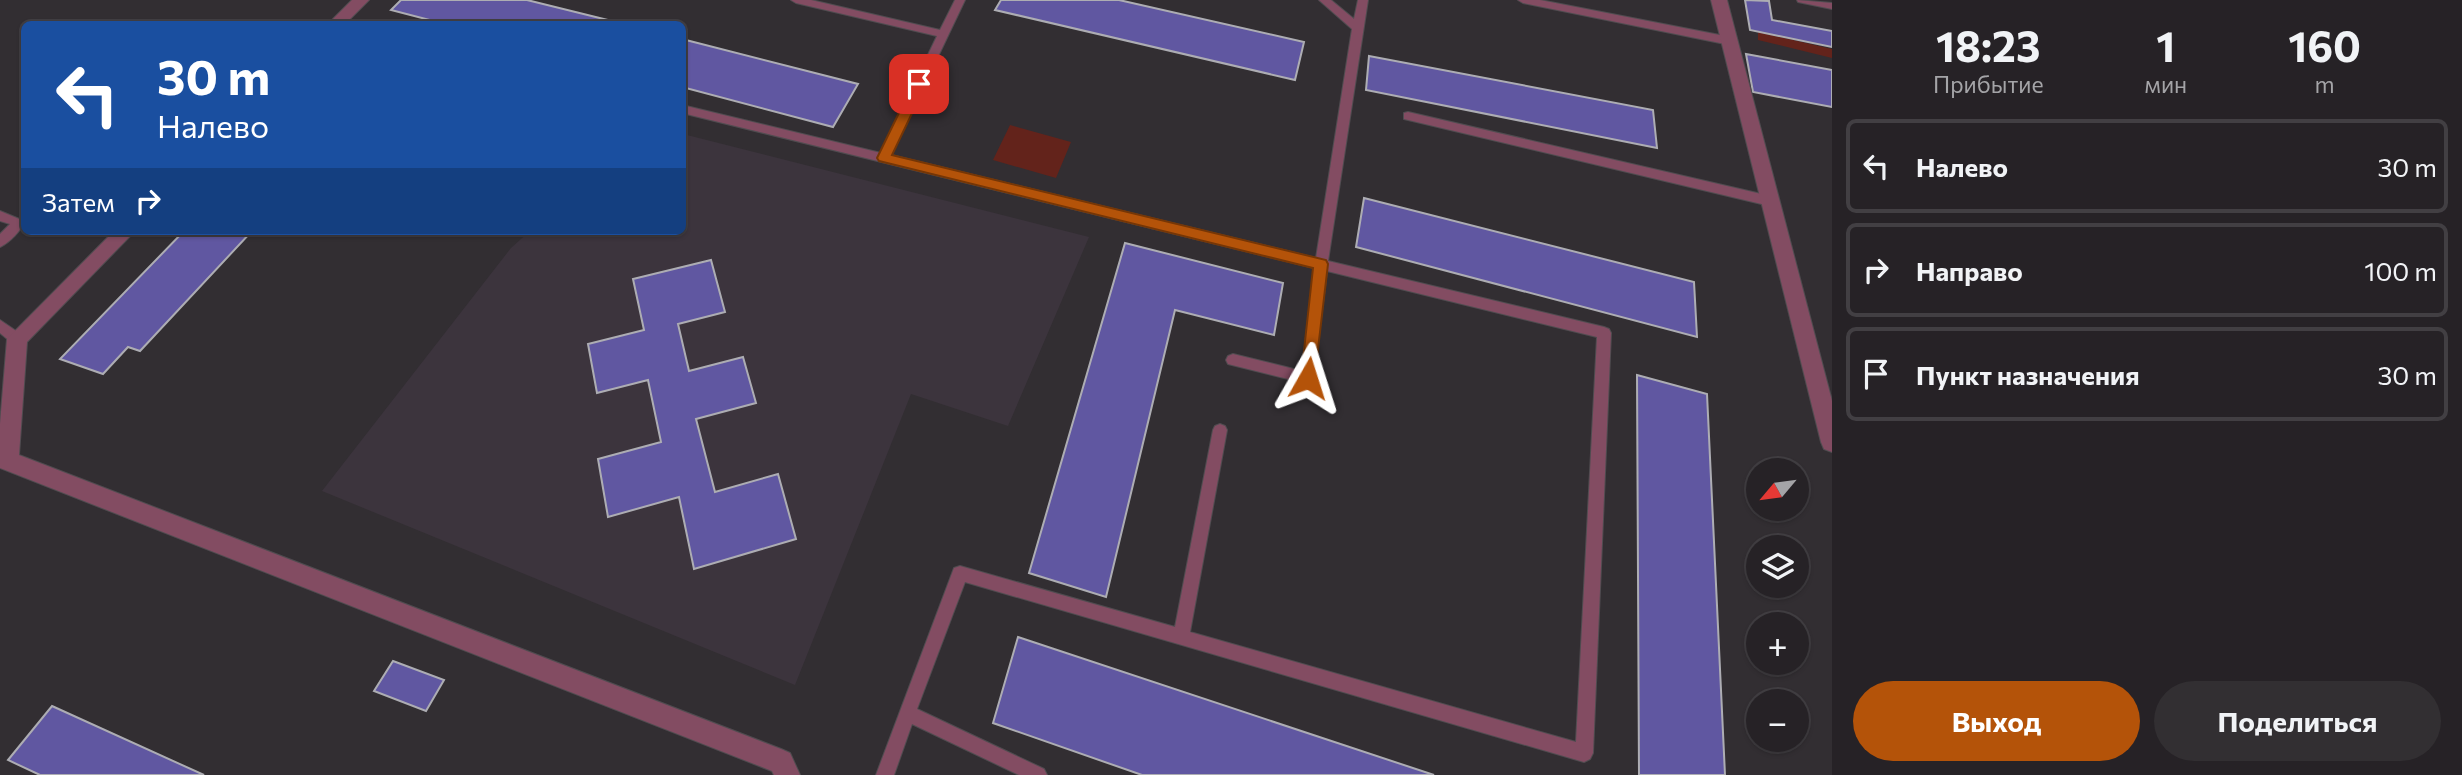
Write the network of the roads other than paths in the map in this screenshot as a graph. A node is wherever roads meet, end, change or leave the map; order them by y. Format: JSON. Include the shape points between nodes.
{"nodes":[{"id":1,"x":361,"y":0,"type":"edge"},
{"id":2,"x":796,"y":0,"type":"edge"},
{"id":3,"x":960,"y":0,"type":"edge"},
{"id":4,"x":1324,"y":0,"type":"edge"},
{"id":5,"x":1363,"y":0,"type":"edge"},
{"id":6,"x":1523,"y":0,"type":"edge"},
{"id":7,"x":1719,"y":0,"type":"edge"},
{"id":8,"x":1802,"y":0,"type":"edge"},
{"id":9,"x":1832,"y":6,"type":"edge"},
{"id":10,"x":339,"y":21,"type":"edge"},
{"id":11,"x":1358,"y":28,"type":"junction"},
{"id":12,"x":944,"y":34,"type":"junction"},
{"id":13,"x":1730,"y":41,"type":"junction"},
{"id":14,"x":686,"y":110,"type":"edge"},
{"id":15,"x":1408,"y":116,"type":"dead end"},
{"id":16,"x":884,"y":158,"type":"junction"},
{"id":17,"x":1770,"y":201,"type":"junction"},
{"id":18,"x":0,"y":216,"type":"edge"},
{"id":19,"x":121,"y":235,"type":"edge"},
{"id":20,"x":0,"y":242,"type":"edge"},
{"id":21,"x":1321,"y":264,"type":"junction"},
{"id":22,"x":8,"y":332,"type":"edge"},
{"id":23,"x":1233,"y":360,"type":"dead end"},
{"id":24,"x":1220,"y":430,"type":"dead end"},
{"id":25,"x":1832,"y":442,"type":"edge"},
{"id":26,"x":4,"y":460,"type":"edge"},
{"id":27,"x":1181,"y":637,"type":"junction"},
{"id":28,"x":907,"y":713,"type":"junction"},
{"id":29,"x":784,"y":768,"type":"edge"},
{"id":30,"x":885,"y":775,"type":"edge"},
{"id":31,"x":1038,"y":775,"type":"edge"}],
"edges":[{"from":1,"to":10,"type":"street"},
{"from":2,"to":12,"type":"lane"},
{"from":3,"to":12,"type":"lane"},
{"from":4,"to":11,"type":"lane"},
{"from":5,"to":11,"type":"lane"},
{"from":6,"to":13,"type":"lane"},
{"from":7,"to":13,"type":"street"},
{"from":8,"to":9,"type":"lane"},
{"from":11,"to":21,"type":"lane"},
{"from":12,"to":16,"type":"lane"},
{"from":13,"to":17,"type":"street"},
{"from":14,"to":16,"type":"lane"},
{"from":15,"to":17,"type":"lane"},
{"from":16,"to":21,"type":"lane"},
{"from":17,"to":25,"type":"street"},
{"from":18,"to":20,"type":"lane","via":[[19,222]]},
{"from":19,"to":22,"type":"street"},
{"from":21,"to":23,"type":"lane","via":[[1308,378]]},
{"from":21,"to":27,"type":"lane","via":[[1604,332],[1584,753]]},
{"from":22,"to":26,"type":"street"},
{"from":24,"to":27,"type":"lane"},
{"from":26,"to":29,"type":"street"},
{"from":27,"to":28,"type":"lane","via":[[960,573]]},
{"from":28,"to":30,"type":"lane"},
{"from":28,"to":31,"type":"lane"}]}
